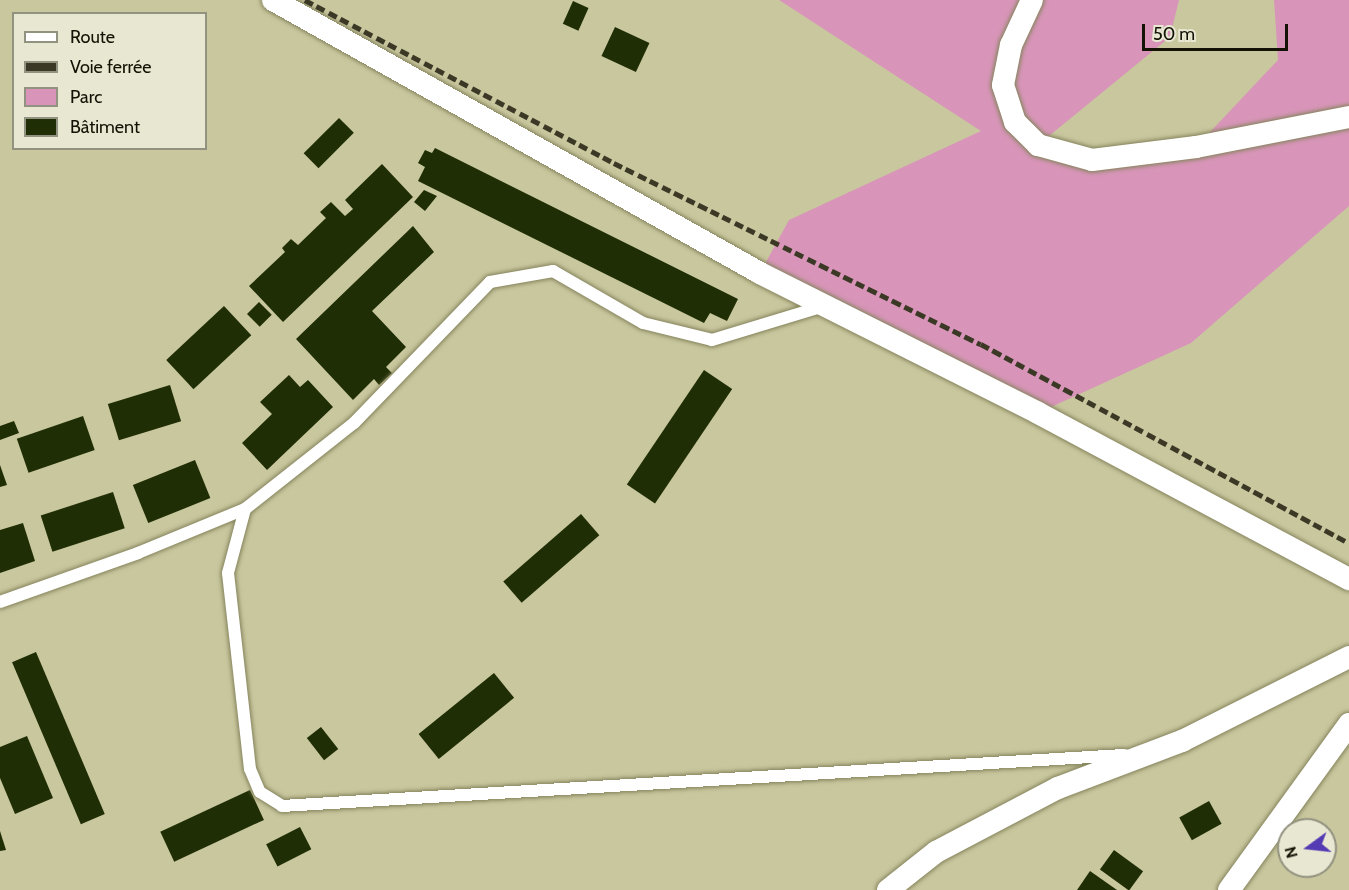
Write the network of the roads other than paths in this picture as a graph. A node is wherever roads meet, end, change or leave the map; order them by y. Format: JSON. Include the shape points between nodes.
{"nodes":[{"id":1,"x":273,"y":0,"type":"edge"},
{"id":2,"x":1032,"y":0,"type":"edge"},
{"id":3,"x":1349,"y":117,"type":"edge"},
{"id":4,"x":825,"y":306,"type":"junction"},
{"id":5,"x":245,"y":509,"type":"junction"},
{"id":6,"x":1349,"y":579,"type":"edge"},
{"id":7,"x":0,"y":602,"type":"edge"},
{"id":8,"x":1349,"y":657,"type":"edge"},
{"id":9,"x":1349,"y":724,"type":"edge"},
{"id":10,"x":1140,"y":754,"type":"junction"},
{"id":11,"x":888,"y":890,"type":"edge"},
{"id":12,"x":1229,"y":890,"type":"edge"}],
"edges":[{"from":1,"to":4,"type":"street"},
{"from":2,"to":3,"type":"street","via":[[1011,45],[1003,85],[1015,122],[1038,145],[1092,160],[1196,147]]},
{"from":4,"to":5,"type":"lane","via":[[712,340],[643,323],[553,271],[490,282],[354,423]]},
{"from":4,"to":6,"type":"street","via":[[1038,413]]},
{"from":5,"to":7,"type":"lane","via":[[138,553]]},
{"from":5,"to":10,"type":"lane","via":[[228,573],[250,769],[260,792],[282,806]]},
{"from":8,"to":10,"type":"street","via":[[1182,741]]},
{"from":9,"to":12,"type":"street"},
{"from":10,"to":11,"type":"street","via":[[1058,788],[936,852]]}]}
